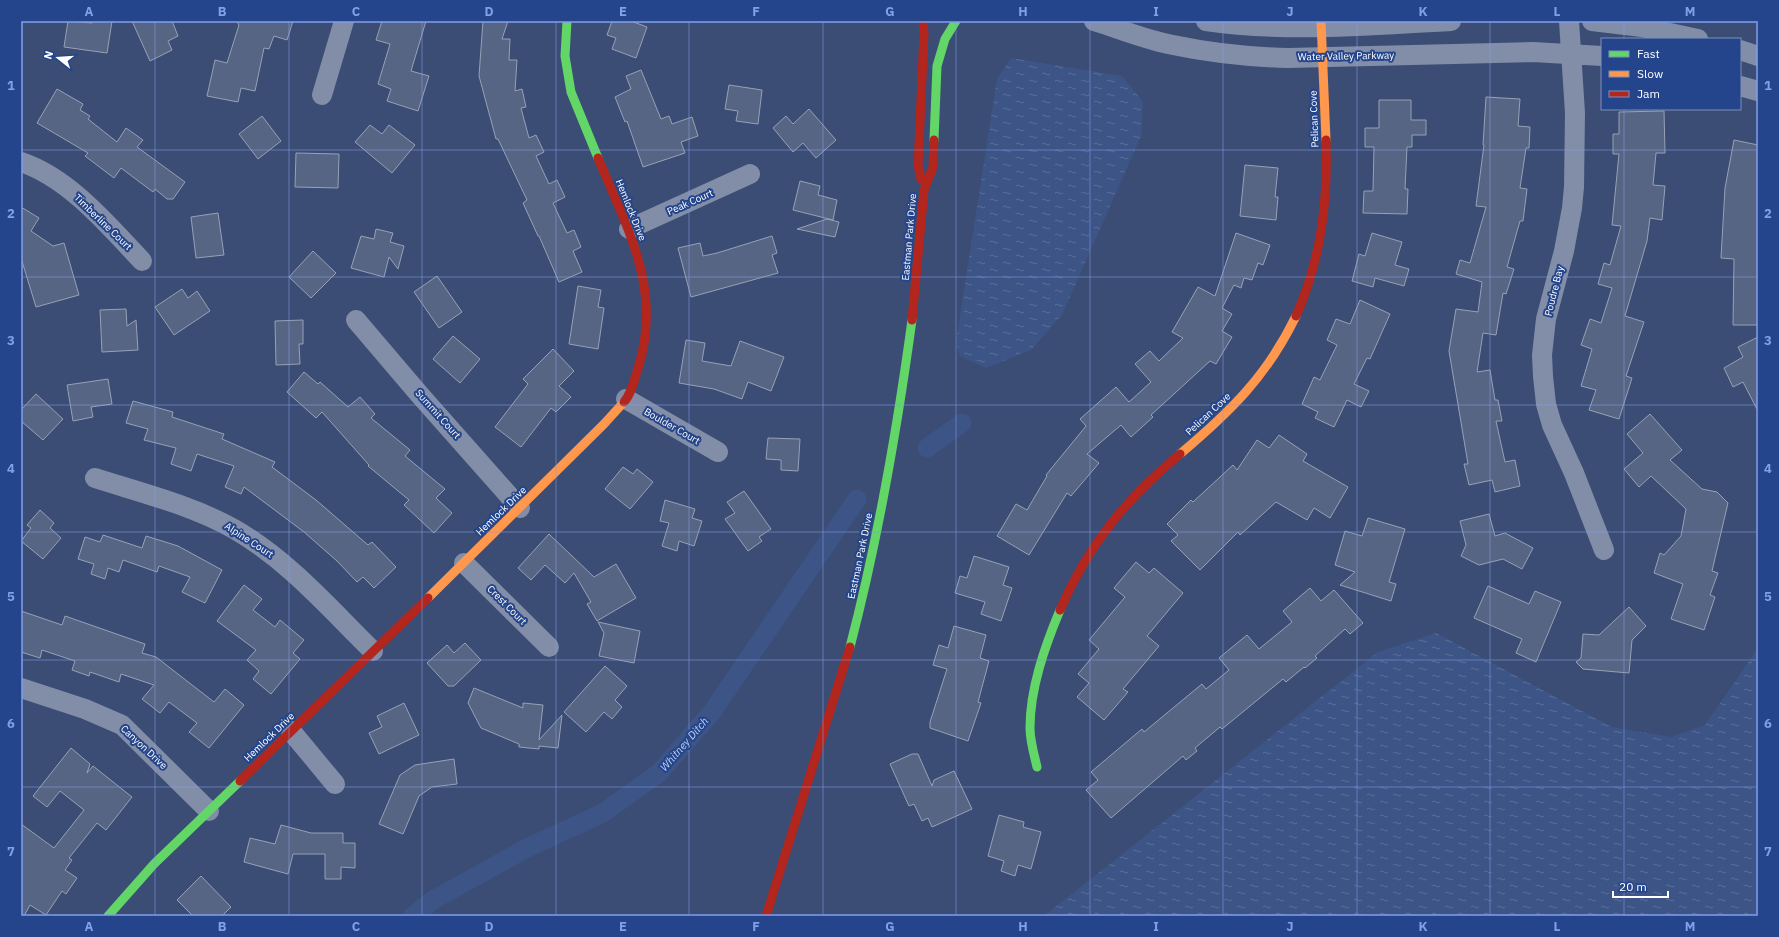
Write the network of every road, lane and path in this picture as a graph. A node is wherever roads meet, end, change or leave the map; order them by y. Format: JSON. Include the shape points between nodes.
{"nodes":[{"id":1,"x":344,"y":21,"type":"edge"},
{"id":2,"x":567,"y":21,"type":"edge"},
{"id":3,"x":923,"y":21,"type":"edge"},
{"id":4,"x":956,"y":21,"type":"edge"},
{"id":5,"x":1094,"y":21,"type":"edge"},
{"id":6,"x":1206,"y":21,"type":"edge"},
{"id":7,"x":1451,"y":21,"type":"edge"},
{"id":8,"x":1569,"y":21,"type":"edge"},
{"id":9,"x":1592,"y":21,"type":"edge"},
{"id":10,"x":1322,"y":24,"type":"edge"},
{"id":11,"x":1693,"y":38,"type":"edge"},
{"id":12,"x":1741,"y":50,"type":"edge"},
{"id":13,"x":1571,"y":53,"type":"junction"},
{"id":14,"x":1601,"y":56,"type":"edge"},
{"id":15,"x":1758,"y":56,"type":"edge"},
{"id":16,"x":1323,"y":57,"type":"junction"},
{"id":17,"x":1741,"y":86,"type":"edge"},
{"id":18,"x":1758,"y":91,"type":"edge"},
{"id":19,"x":322,"y":95,"type":"dead end"},
{"id":20,"x":21,"y":162,"type":"edge"},
{"id":21,"x":750,"y":174,"type":"dead end"},
{"id":22,"x":924,"y":190,"type":"junction"},
{"id":23,"x":629,"y":229,"type":"junction"},
{"id":24,"x":142,"y":261,"type":"dead end"},
{"id":25,"x":356,"y":320,"type":"dead end"},
{"id":26,"x":626,"y":399,"type":"junction"},
{"id":27,"x":718,"y":452,"type":"dead end"},
{"id":28,"x":95,"y":478,"type":"dead end"},
{"id":29,"x":520,"y":508,"type":"junction"},
{"id":30,"x":1604,"y":550,"type":"dead end"},
{"id":31,"x":464,"y":563,"type":"junction"},
{"id":32,"x":550,"y":647,"type":"dead end"},
{"id":33,"x":373,"y":651,"type":"junction"},
{"id":34,"x":21,"y":688,"type":"edge"},
{"id":35,"x":291,"y":731,"type":"junction"},
{"id":36,"x":1036,"y":767,"type":"dead end"},
{"id":37,"x":335,"y":784,"type":"dead end"},
{"id":38,"x":209,"y":811,"type":"junction"},
{"id":39,"x":108,"y":916,"type":"edge"},
{"id":40,"x":766,"y":916,"type":"edge"}],
"edges":[{"from":1,"to":19,"type":"street"},
{"from":2,"to":23,"type":"street","name":"Hemlock Drive","via":[[565,56],[571,92]]},
{"from":3,"to":22,"type":"street","name":"Eastman Park Drive","via":[[918,165]]},
{"from":4,"to":22,"type":"street","name":"Eastman Park Drive","via":[[945,39],[937,66],[933,167]]},
{"from":5,"to":16,"type":"street","name":"Water Valley Parkway","via":[[1172,45],[1224,54]]},
{"from":6,"to":10,"type":"street","via":[[1267,28]]},
{"from":7,"to":10,"type":"street"},
{"from":8,"to":13,"type":"street","name":"Poudre Bay"},
{"from":9,"to":11,"type":"street","via":[[1642,27]]},
{"from":10,"to":16,"type":"street","name":"Pelican Cove"},
{"from":12,"to":15,"type":"street"},
{"from":13,"to":14,"type":"street","name":"Water Valley Parkway"},
{"from":13,"to":16,"type":"street","name":"Water Valley Parkway"},
{"from":13,"to":30,"type":"street","name":"Poudre Bay","via":[[1575,113],[1573,201],[1564,251],[1546,319],[1542,355],[1543,376],[1546,404],[1552,425]]},
{"from":16,"to":36,"type":"street","name":"Pelican Cove","via":[[1327,185],[1323,231],[1296,316],[1270,361],[1243,396],[1130,500],[1088,553],[1060,608],[1035,687],[1030,730]]},
{"from":17,"to":18,"type":"street"},
{"from":20,"to":24,"type":"street","name":"Timberline Court","via":[[62,184],[92,210]]},
{"from":21,"to":23,"type":"street","name":"Peak Court"},
{"from":22,"to":40,"type":"street","name":"Eastman Park Drive","via":[[912,320],[898,421],[866,586],[845,667]]},
{"from":23,"to":26,"type":"street","name":"Hemlock Drive","via":[[643,275],[647,320],[643,351]]},
{"from":25,"to":29,"type":"street","name":"Summit Court"},
{"from":26,"to":27,"type":"street","name":"Boulder Court"},
{"from":26,"to":29,"type":"street","name":"Hemlock Drive"},
{"from":28,"to":33,"type":"street","name":"Alpine Court","via":[[184,506],[235,530],[297,576]]},
{"from":29,"to":31,"type":"street","name":"Hemlock Drive"},
{"from":31,"to":32,"type":"street","name":"Crest Court"},
{"from":31,"to":33,"type":"street","name":"Hemlock Drive"},
{"from":33,"to":35,"type":"street","name":"Hemlock Drive"},
{"from":34,"to":38,"type":"street","name":"Canyon Drive","via":[[122,725]]},
{"from":35,"to":37,"type":"street"},
{"from":35,"to":38,"type":"street","name":"Hemlock Drive"},
{"from":38,"to":39,"type":"street","name":"Hemlock Drive","via":[[154,864]]}]}
